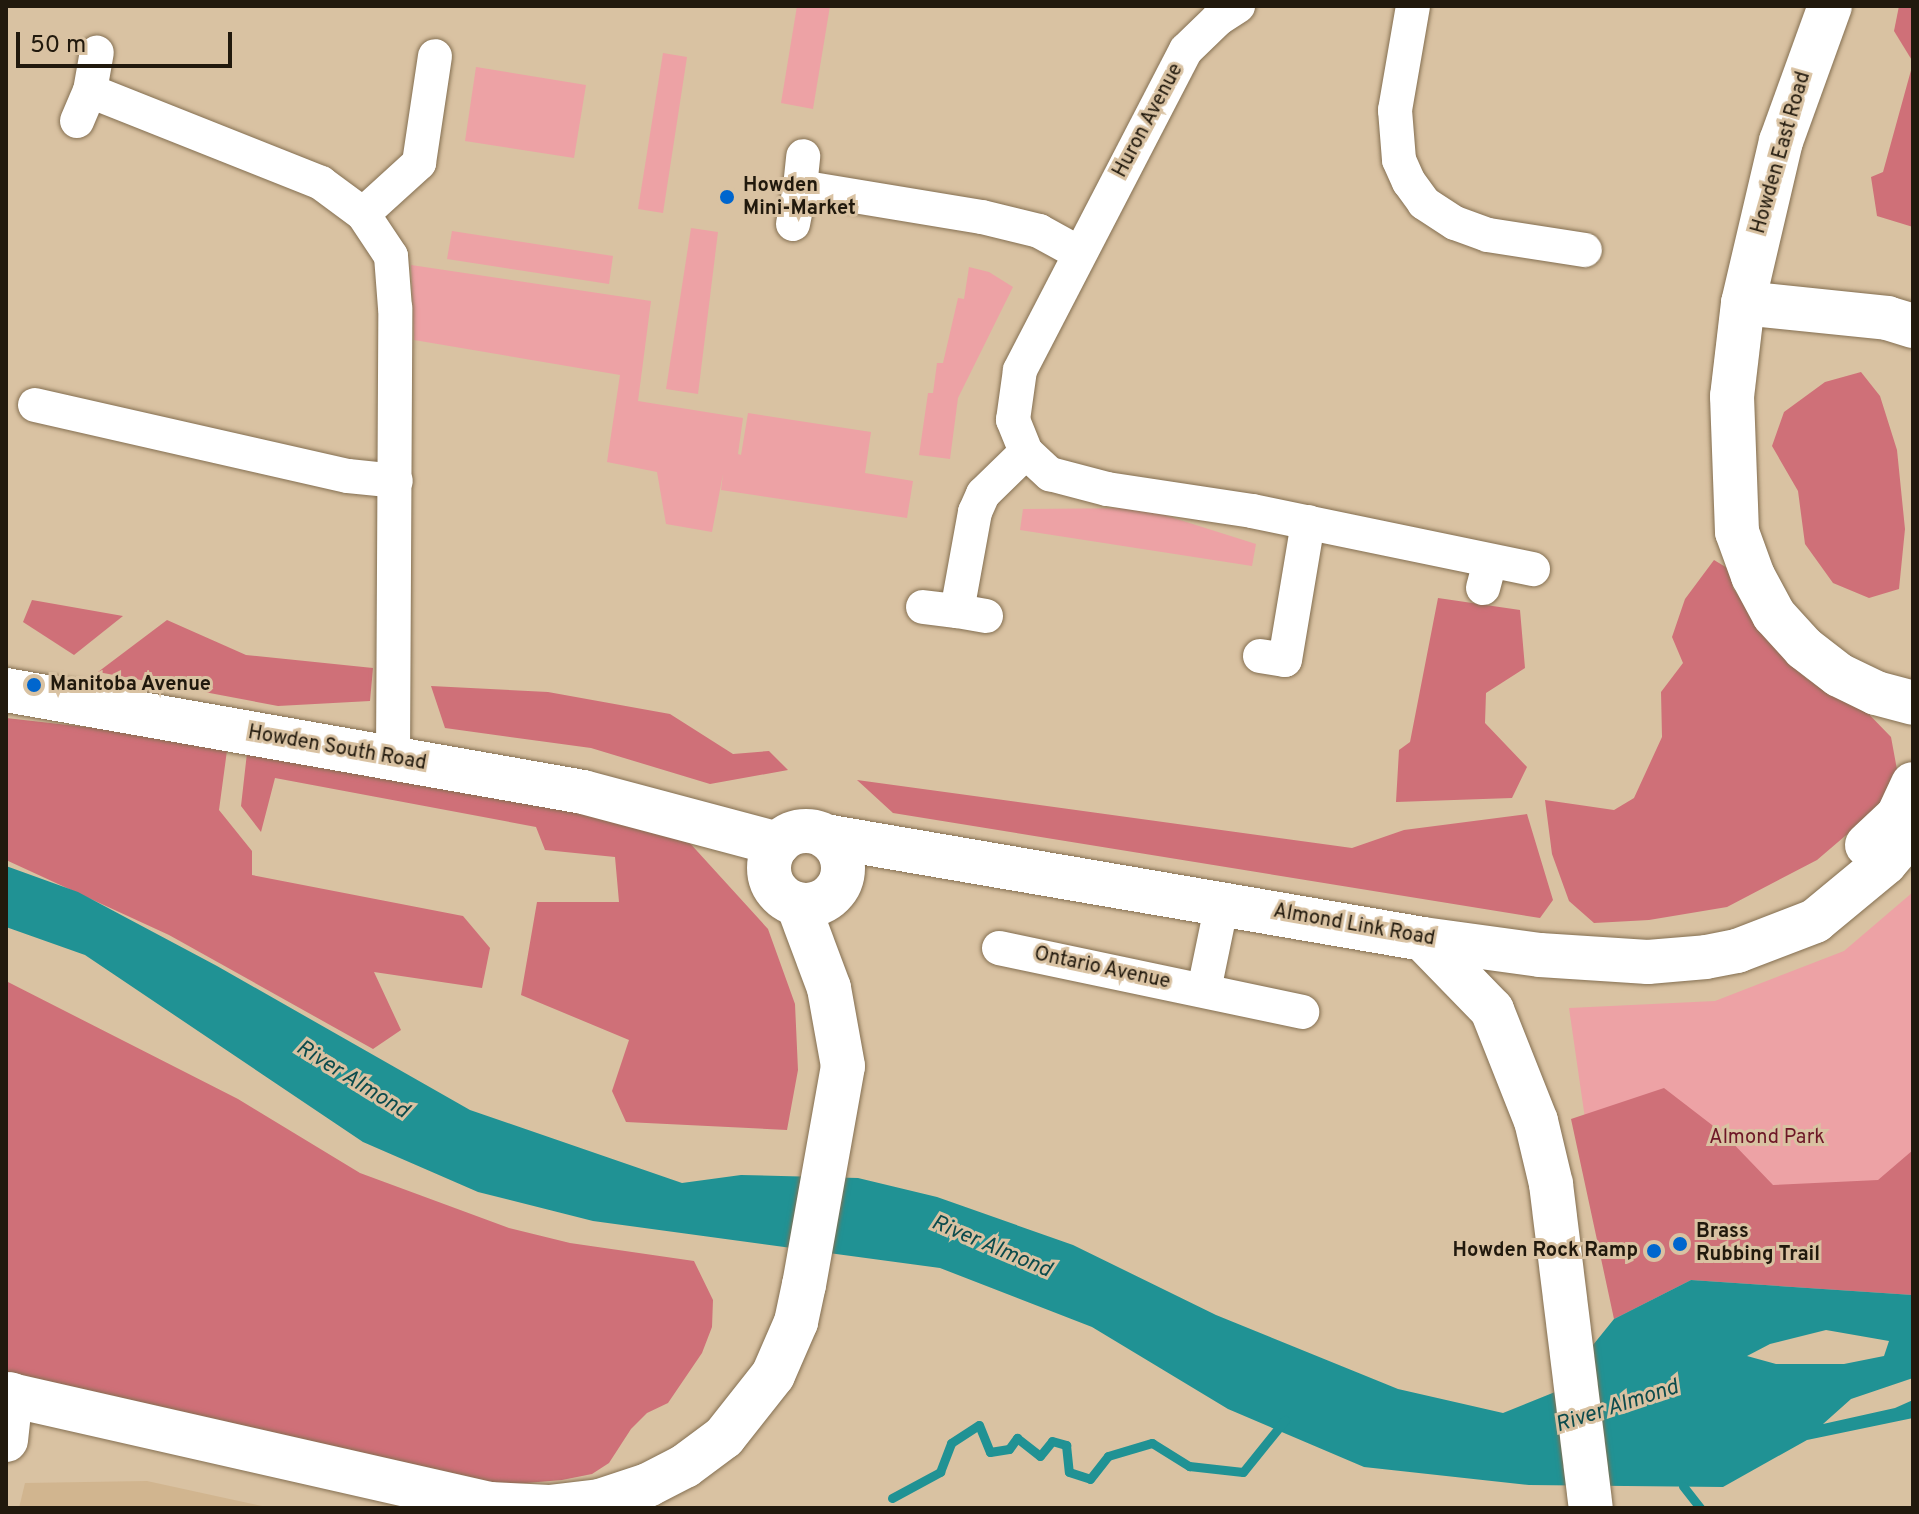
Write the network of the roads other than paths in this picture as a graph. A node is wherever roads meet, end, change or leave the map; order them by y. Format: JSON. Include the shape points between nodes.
{"nodes":[{"id":1,"x":1238,"y":6,"type":"edge"},
{"id":2,"x":1413,"y":6,"type":"edge"},
{"id":3,"x":1821,"y":9,"type":"edge"},
{"id":4,"x":97,"y":53,"type":"dead end"},
{"id":5,"x":435,"y":56,"type":"dead end"},
{"id":6,"x":363,"y":214,"type":"junction"},
{"id":7,"x":793,"y":224,"type":"dead end"},
{"id":8,"x":1585,"y":250,"type":"dead end"},
{"id":9,"x":1079,"y":253,"type":"junction"},
{"id":10,"x":1743,"y":303,"type":"junction"},
{"id":11,"x":1904,"y":319,"type":"edge"},
{"id":12,"x":35,"y":405,"type":"dead end"},
{"id":13,"x":1026,"y":452,"type":"junction"},
{"id":14,"x":396,"y":481,"type":"junction"},
{"id":15,"x":1308,"y":522,"type":"junction"},
{"id":16,"x":1533,"y":569,"type":"dead end"},
{"id":17,"x":923,"y":607,"type":"dead end"},
{"id":18,"x":1283,"y":660,"type":"dead end"},
{"id":19,"x":6,"y":690,"type":"edge"},
{"id":20,"x":1895,"y":698,"type":"edge"},
{"id":21,"x":1913,"y":738,"type":"edge"},
{"id":22,"x":393,"y":758,"type":"junction"},
{"id":23,"x":1913,"y":784,"type":"edge"},
{"id":24,"x":1913,"y":830,"type":"edge"},
{"id":25,"x":807,"y":872,"type":"junction"},
{"id":26,"x":1222,"y":903,"type":"junction"},
{"id":27,"x":1789,"y":933,"type":"junction"},
{"id":28,"x":1423,"y":939,"type":"junction"},
{"id":29,"x":999,"y":948,"type":"dead end"},
{"id":30,"x":1204,"y":990,"type":"junction"},
{"id":31,"x":1302,"y":1012,"type":"dead end"},
{"id":32,"x":8,"y":1394,"type":"edge"},
{"id":33,"x":6,"y":1440,"type":"edge"},
{"id":34,"x":651,"y":1497,"type":"edge"},
{"id":35,"x":1591,"y":1508,"type":"edge"}],
"edges":[{"from":1,"to":9,"type":"street","name":"Huron Avenue","via":[[1186,50]]},
{"from":2,"to":8,"type":"street","via":[[1395,110],[1399,160],[1409,182],[1424,203],[1455,223],[1488,235]]},
{"from":3,"to":10,"type":"street","name":"Howden East Road","via":[[1781,141]]},
{"from":4,"to":6,"type":"street","via":[[84,106],[321,183]]},
{"from":5,"to":6,"type":"street","via":[[414,111],[419,163]]},
{"from":6,"to":14,"type":"street","via":[[391,256]]},
{"from":7,"to":9,"type":"street","via":[[802,172],[1039,231]]},
{"from":9,"to":13,"type":"street","name":"Huron Avenue","via":[[1020,370],[1013,420]]},
{"from":10,"to":11,"type":"street"},
{"from":10,"to":20,"type":"street","name":"Howden East Road","via":[[1732,396],[1737,532],[1753,576],[1774,615],[1804,648],[1839,675]]},
{"from":12,"to":14,"type":"street","via":[[348,476]]},
{"from":13,"to":15,"type":"street","via":[[1050,474],[1107,489]]},
{"from":13,"to":17,"type":"street","via":[[983,494],[975,512],[972,613]]},
{"from":14,"to":22,"type":"street"},
{"from":15,"to":16,"type":"street","via":[[1486,574]]},
{"from":15,"to":18,"type":"street"},
{"from":19,"to":22,"type":"street","name":"Howden South Road"},
{"from":20,"to":21,"type":"street"},
{"from":22,"to":25,"type":"street","name":"Howden South Road","via":[[583,792],[667,814]]},
{"from":23,"to":27,"type":"street","via":[[1898,816],[1820,887]]},
{"from":24,"to":27,"type":"street","name":"Almond Link Road","via":[[1885,863],[1815,921]]},
{"from":25,"to":26,"type":"street","name":"Almond Link Road","via":[[919,853]]},
{"from":25,"to":34,"type":"street","via":[[841,1046],[841,1087],[796,1322],[773,1375],[750,1408],[724,1437]]},
{"from":26,"to":28,"type":"street","name":"Almond Link Road"},
{"from":26,"to":30,"type":"street"},
{"from":27,"to":28,"type":"street","name":"Almond Link Road","via":[[1706,957],[1648,962],[1540,955]]},
{"from":28,"to":35,"type":"street","via":[[1492,1010],[1536,1121],[1551,1184]]},
{"from":29,"to":30,"type":"street","name":"Ontario Avenue"},
{"from":30,"to":31,"type":"street","name":"Ontario Avenue"},
{"from":32,"to":33,"type":"street"},
{"from":32,"to":34,"type":"street","via":[[490,1504],[549,1507]]}]}
